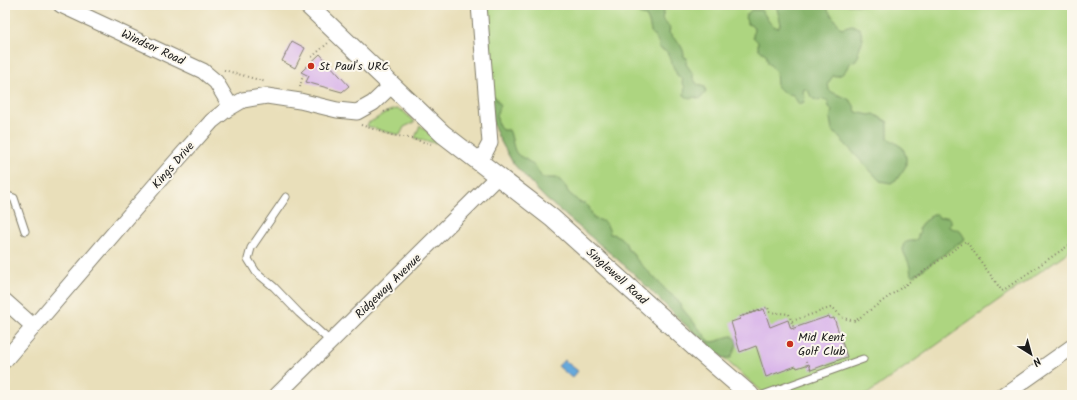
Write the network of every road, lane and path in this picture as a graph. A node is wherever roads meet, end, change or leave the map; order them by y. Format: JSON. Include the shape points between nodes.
{"nodes":[{"id":1,"x":61,"y":5,"type":"edge"},
{"id":2,"x":308,"y":5,"type":"edge"},
{"id":3,"x":479,"y":5,"type":"edge"},
{"id":4,"x":329,"y":41,"type":"dead end"},
{"id":5,"x":312,"y":57,"type":"dead end"},
{"id":6,"x":220,"y":68,"type":"dead end"},
{"id":7,"x":303,"y":75,"type":"dead end"},
{"id":8,"x":271,"y":84,"type":"dead end"},
{"id":9,"x":392,"y":85,"type":"junction"},
{"id":10,"x":299,"y":91,"type":"dead end"},
{"id":11,"x":231,"y":107,"type":"junction"},
{"id":12,"x":399,"y":108,"type":"dead end"},
{"id":13,"x":382,"y":114,"type":"dead end"},
{"id":14,"x":366,"y":123,"type":"dead end"},
{"id":15,"x":437,"y":146,"type":"dead end"},
{"id":16,"x":480,"y":162,"type":"junction"},
{"id":17,"x":498,"y":176,"type":"junction"},
{"id":18,"x":5,"y":195,"type":"edge"},
{"id":19,"x":286,"y":197,"type":"dead end"},
{"id":20,"x":25,"y":231,"type":"dead end"},
{"id":21,"x":1072,"y":243,"type":"edge"},
{"id":22,"x":5,"y":302,"type":"edge"},
{"id":23,"x":740,"y":317,"type":"dead end"},
{"id":24,"x":792,"y":321,"type":"junction"},
{"id":25,"x":33,"y":326,"type":"junction"},
{"id":26,"x":795,"y":332,"type":"dead end"},
{"id":27,"x":331,"y":342,"type":"junction"},
{"id":28,"x":1072,"y":347,"type":"edge"},
{"id":29,"x":863,"y":359,"type":"dead end"},
{"id":30,"x":5,"y":360,"type":"edge"},
{"id":31,"x":277,"y":395,"type":"edge"},
{"id":32,"x":750,"y":395,"type":"edge"},
{"id":33,"x":763,"y":395,"type":"edge"},
{"id":34,"x":1004,"y":395,"type":"edge"}],
"edges":[{"from":1,"to":11,"type":"street","name":"Windsor Road","via":[[203,71],[216,82]]},
{"from":2,"to":9,"type":"street","name":"Singlewell Road"},
{"from":3,"to":16,"type":"street","via":[[490,144]]},
{"from":4,"to":5,"type":"path"},
{"from":6,"to":8,"type":"path"},
{"from":7,"to":10,"type":"path"},
{"from":9,"to":11,"type":"street","name":"Kings Drive","via":[[373,103],[358,112],[267,96],[248,99]]},
{"from":9,"to":16,"type":"street","name":"Singlewell Road","via":[[444,134]]},
{"from":11,"to":25,"type":"street","name":"Kings Drive","via":[[199,135]]},
{"from":12,"to":13,"type":"path","via":[[392,108]]},
{"from":14,"to":15,"type":"path","via":[[361,125]]},
{"from":16,"to":17,"type":"street","name":"Singlewell Road"},
{"from":17,"to":27,"type":"street","name":"Ridgeway Avenue"},
{"from":17,"to":32,"type":"street","name":"Singlewell Road","via":[[552,218]]},
{"from":18,"to":20,"type":"lane","via":[[14,198]]},
{"from":19,"to":27,"type":"lane","via":[[252,248],[248,259],[256,272]]},
{"from":21,"to":24,"type":"path","via":[[1002,291],[966,241],[855,321],[843,318],[830,308]]},
{"from":22,"to":25,"type":"street"},
{"from":23,"to":24,"type":"path","via":[[768,307],[769,312],[789,314]]},
{"from":24,"to":26,"type":"path"},
{"from":25,"to":30,"type":"street","name":"Kings Drive"},
{"from":27,"to":31,"type":"street","name":"Ridgeway Avenue"},
{"from":28,"to":34,"type":"street"},
{"from":29,"to":33,"type":"lane"}]}
